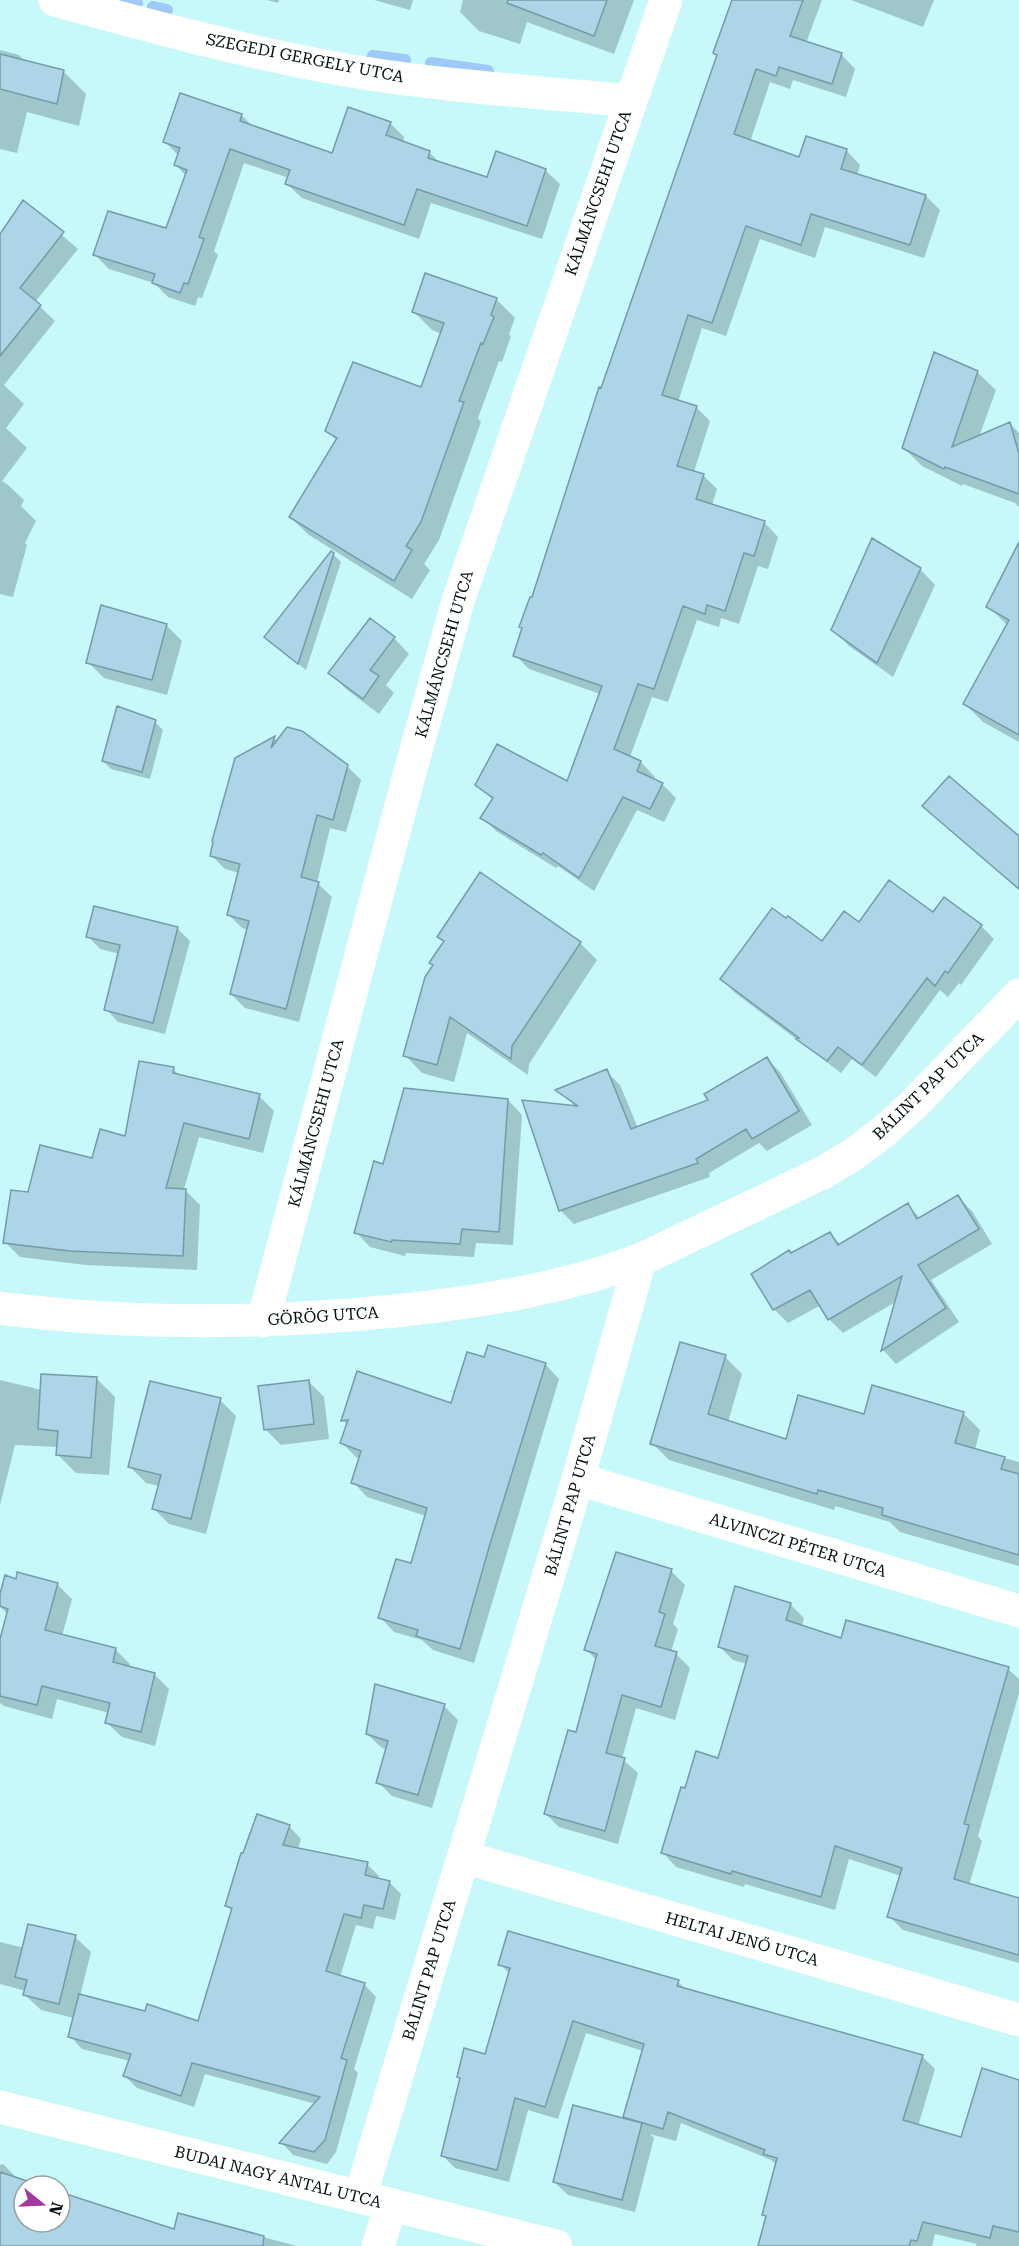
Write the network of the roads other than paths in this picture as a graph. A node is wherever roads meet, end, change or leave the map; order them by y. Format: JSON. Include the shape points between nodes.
{"nodes":[{"id":1,"x":55,"y":0,"type":"edge"},
{"id":2,"x":666,"y":0,"type":"edge"},
{"id":3,"x":630,"y":101,"type":"junction"},
{"id":4,"x":1019,"y":994,"type":"edge"},
{"id":5,"x":640,"y":1260,"type":"junction"},
{"id":6,"x":0,"y":1308,"type":"edge"},
{"id":7,"x":264,"y":1321,"type":"junction"},
{"id":8,"x":578,"y":1479,"type":"junction"},
{"id":9,"x":1019,"y":1611,"type":"edge"},
{"id":10,"x":464,"y":1857,"type":"junction"},
{"id":11,"x":1019,"y":2020,"type":"edge"},
{"id":12,"x":0,"y":2107,"type":"edge"},
{"id":13,"x":360,"y":2197,"type":"junction"},
{"id":14,"x":391,"y":2205,"type":"junction"},
{"id":15,"x":378,"y":2246,"type":"edge"},
{"id":16,"x":556,"y":2246,"type":"edge"}],
"edges":[{"from":1,"to":3,"type":"street","name":"SZEGEDI GERGELY UTCA","via":[[264,53],[365,73]]},
{"from":2,"to":3,"type":"street","name":"KÁLMÁNCSEHI UTCA"},
{"from":3,"to":7,"type":"street","name":"KÁLMÁNCSEHI UTCA","via":[[455,612]]},
{"from":4,"to":5,"type":"street","name":"BÁLINT PAP UTCA","via":[[912,1106],[854,1154]]},
{"from":5,"to":7,"type":"street","name":"GÖRÖG UTCA","via":[[569,1282],[482,1300]]},
{"from":5,"to":8,"type":"street","name":"BÁLINT PAP UTCA"},
{"from":6,"to":7,"type":"street","name":"GÖRÖG UTCA","via":[[187,1322]]},
{"from":8,"to":9,"type":"street","name":"ALVINCZI PÉTER UTCA"},
{"from":8,"to":10,"type":"street","name":"BÁLINT PAP UTCA"},
{"from":10,"to":11,"type":"street","name":"HELTAI JENŐ UTCA"},
{"from":10,"to":13,"type":"street","name":"BÁLINT PAP UTCA"},
{"from":12,"to":13,"type":"street","name":"BUDAI NAGY ANTAL UTCA"},
{"from":13,"to":14,"type":"street","name":"BUDAI NAGY ANTAL UTCA"},
{"from":14,"to":15,"type":"street"},
{"from":14,"to":16,"type":"street","name":"BUDAI NAGY ANTAL UTCA"}]}
